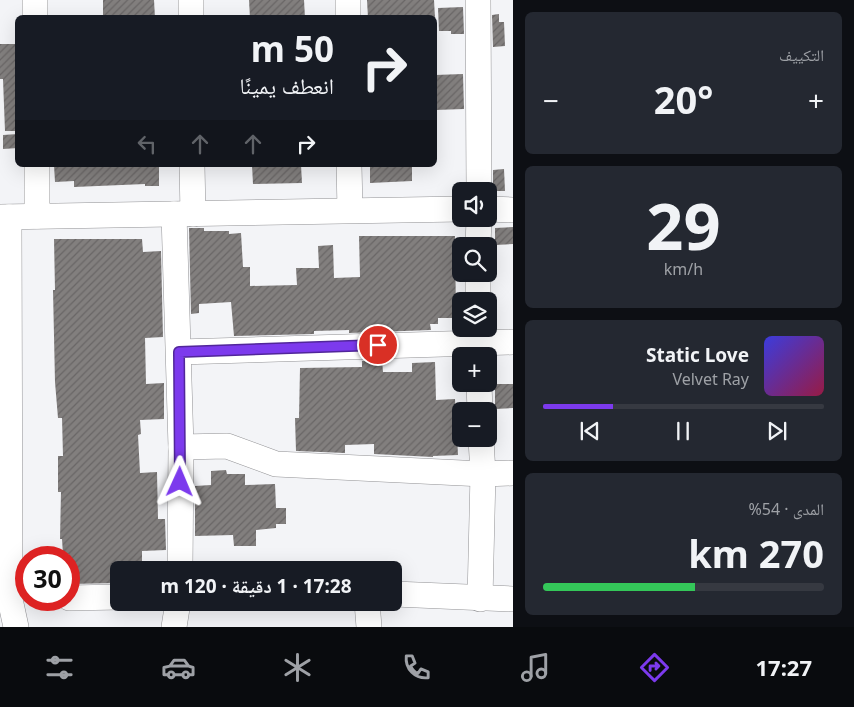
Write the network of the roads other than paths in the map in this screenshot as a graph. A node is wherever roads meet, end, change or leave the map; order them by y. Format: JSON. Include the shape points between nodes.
{"nodes":[{"id":1,"x":35,"y":0,"type":"edge"},
{"id":2,"x":191,"y":0,"type":"edge"},
{"id":3,"x":348,"y":0,"type":"edge"},
{"id":4,"x":478,"y":0,"type":"edge"},
{"id":5,"x":35,"y":15,"type":"edge"},
{"id":6,"x":191,"y":15,"type":"edge"},
{"id":7,"x":348,"y":15,"type":"edge"},
{"id":8,"x":37,"y":167,"type":"edge"},
{"id":9,"x":192,"y":167,"type":"edge"},
{"id":10,"x":349,"y":167,"type":"edge"},
{"id":11,"x":479,"y":182,"type":"edge"},
{"id":12,"x":452,"y":209,"type":"edge"},
{"id":13,"x":497,"y":209,"type":"edge"},
{"id":14,"x":350,"y":210,"type":"junction"},
{"id":15,"x":513,"y":210,"type":"edge"},
{"id":16,"x":184,"y":214,"type":"junction"},
{"id":17,"x":37,"y":216,"type":"junction"},
{"id":18,"x":5,"y":217,"type":"edge"},
{"id":19,"x":478,"y":342,"type":"edge"},
{"id":20,"x":513,"y":342,"type":"edge"},
{"id":21,"x":179,"y":352,"type":"junction"},
{"id":22,"x":181,"y":447,"type":"junction"},
{"id":23,"x":481,"y":447,"type":"edge"},
{"id":24,"x":513,"y":473,"type":"edge"},
{"id":25,"x":482,"y":474,"type":"junction"},
{"id":26,"x":16,"y":546,"type":"edge"},
{"id":27,"x":180,"y":561,"type":"edge"},
{"id":28,"x":402,"y":594,"type":"edge"},
{"id":29,"x":110,"y":597,"type":"edge"},
{"id":30,"x":80,"y":598,"type":"edge"},
{"id":31,"x":480,"y":599,"type":"junction"},
{"id":32,"x":513,"y":599,"type":"edge"},
{"id":33,"x":17,"y":611,"type":"edge"},
{"id":34,"x":177,"y":611,"type":"edge"},
{"id":35,"x":368,"y":611,"type":"edge"},
{"id":36,"x":16,"y":627,"type":"edge"},
{"id":37,"x":174,"y":627,"type":"edge"},
{"id":38,"x":369,"y":627,"type":"edge"}],
"edges":[{"from":1,"to":5,"type":"street"},
{"from":2,"to":6,"type":"street"},
{"from":3,"to":7,"type":"street"},
{"from":4,"to":11,"type":"street"},
{"from":8,"to":17,"type":"street"},
{"from":9,"to":16,"type":"street"},
{"from":10,"to":14,"type":"street"},
{"from":12,"to":14,"type":"street"},
{"from":13,"to":15,"type":"street"},
{"from":14,"to":16,"type":"street"},
{"from":16,"to":17,"type":"street"},
{"from":16,"to":21,"type":"street"},
{"from":17,"to":18,"type":"street"},
{"from":18,"to":26,"type":"street"},
{"from":19,"to":20,"type":"street"},
{"from":19,"to":21,"type":"street"},
{"from":21,"to":22,"type":"street"},
{"from":22,"to":25,"type":"street","via":[[227,446],[276,464]]},
{"from":22,"to":27,"type":"street"},
{"from":23,"to":25,"type":"street"},
{"from":24,"to":25,"type":"street"},
{"from":25,"to":31,"type":"street"},
{"from":28,"to":31,"type":"street"},
{"from":29,"to":30,"type":"street"},
{"from":31,"to":32,"type":"street"},
{"from":33,"to":36,"type":"street"},
{"from":34,"to":37,"type":"street"},
{"from":35,"to":38,"type":"street"}]}
